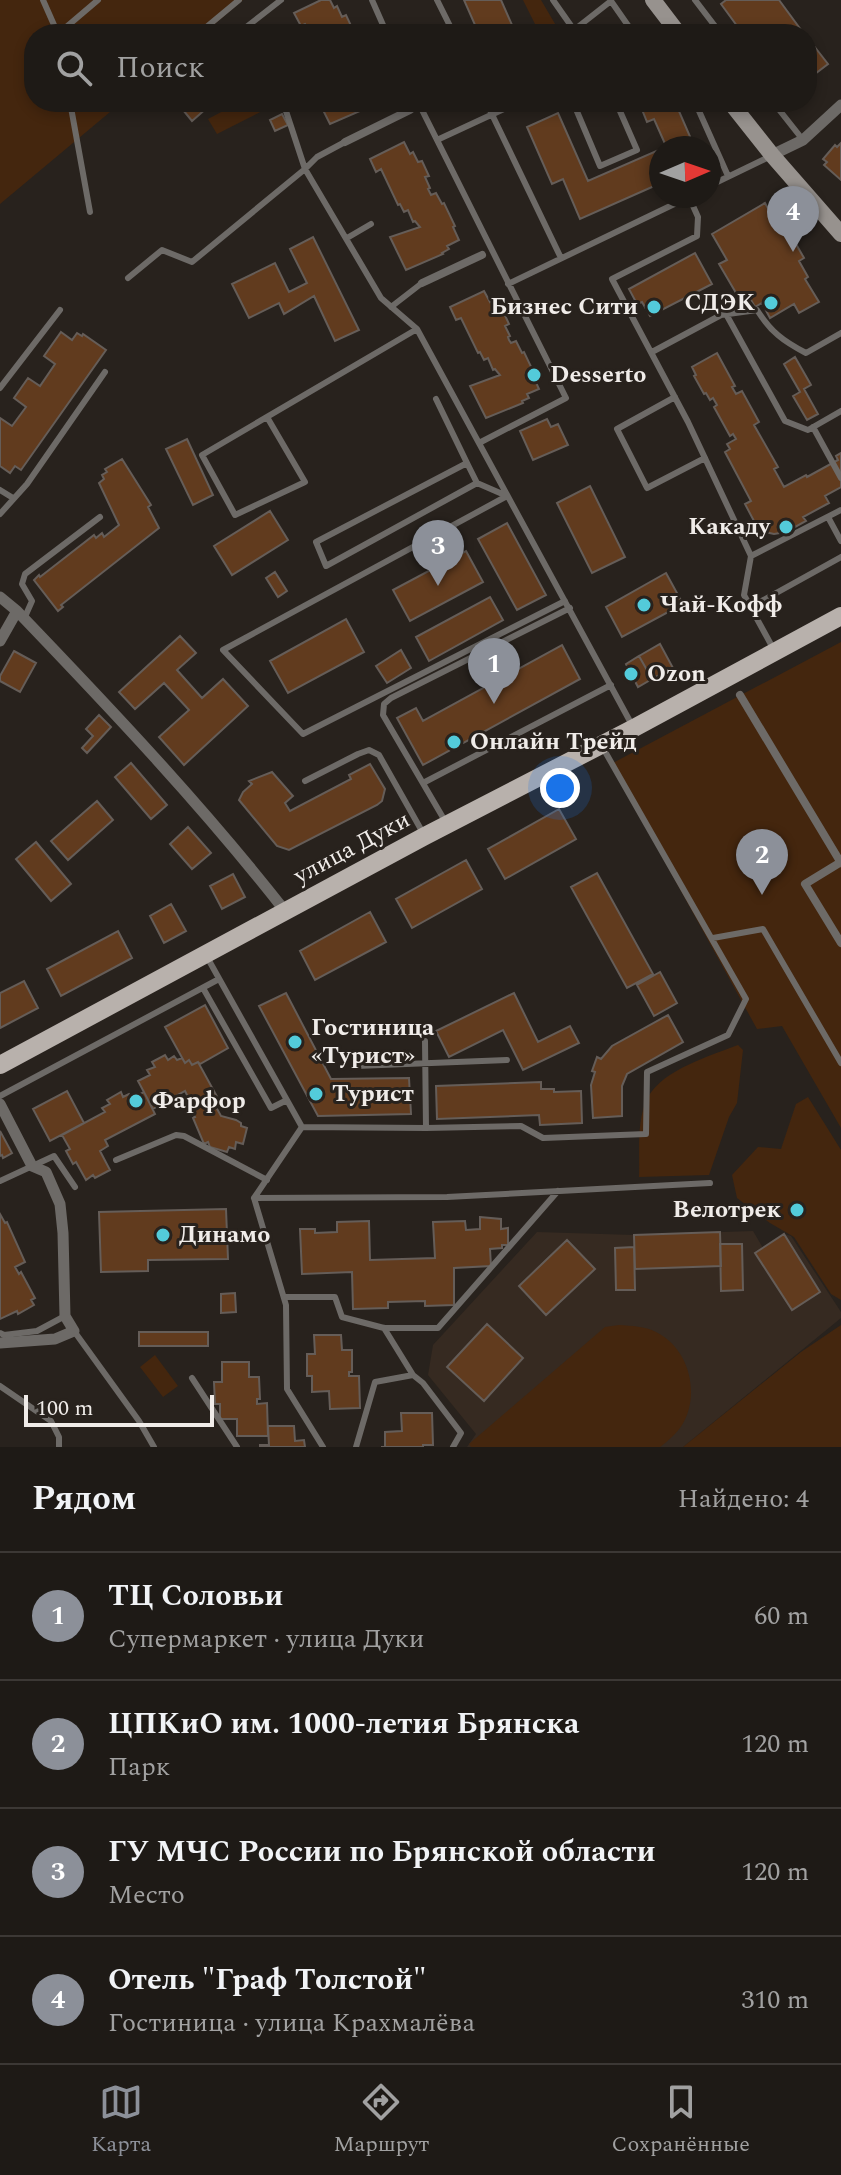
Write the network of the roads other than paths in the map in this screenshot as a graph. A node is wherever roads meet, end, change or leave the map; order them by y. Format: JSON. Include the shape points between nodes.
{"nodes":[{"id":1,"x":43,"y":0,"type":"edge"},
{"id":2,"x":98,"y":0,"type":"edge"},
{"id":3,"x":239,"y":0,"type":"edge"},
{"id":4,"x":281,"y":0,"type":"edge"},
{"id":5,"x":372,"y":0,"type":"edge"},
{"id":6,"x":437,"y":0,"type":"edge"},
{"id":7,"x":553,"y":0,"type":"edge"},
{"id":8,"x":653,"y":0,"type":"edge"},
{"id":9,"x":695,"y":0,"type":"edge"},
{"id":10,"x":54,"y":24,"type":"edge"},
{"id":11,"x":70,"y":24,"type":"edge"},
{"id":12,"x":210,"y":24,"type":"edge"},
{"id":13,"x":250,"y":24,"type":"edge"},
{"id":14,"x":383,"y":24,"type":"edge"},
{"id":15,"x":449,"y":24,"type":"edge"},
{"id":16,"x":570,"y":24,"type":"edge"},
{"id":17,"x":582,"y":24,"type":"edge"},
{"id":18,"x":627,"y":24,"type":"edge"},
{"id":19,"x":671,"y":24,"type":"edge"},
{"id":20,"x":713,"y":24,"type":"edge"},
{"id":21,"x":841,"y":105,"type":"edge"},
{"id":22,"x":72,"y":112,"type":"edge"},
{"id":23,"x":286,"y":112,"type":"edge"},
{"id":24,"x":406,"y":112,"type":"edge"},
{"id":25,"x":423,"y":112,"type":"edge"},
{"id":26,"x":577,"y":112,"type":"edge"},
{"id":27,"x":620,"y":112,"type":"edge"},
{"id":28,"x":699,"y":112,"type":"edge"},
{"id":29,"x":738,"y":112,"type":"edge"},
{"id":30,"x":781,"y":112,"type":"edge"},
{"id":31,"x":492,"y":113,"type":"joint"},
{"id":32,"x":437,"y":140,"type":"junction"},
{"id":33,"x":803,"y":140,"type":"junction"},
{"id":34,"x":345,"y":142,"type":"joint"},
{"id":35,"x":772,"y":155,"type":"junction"},
{"id":36,"x":305,"y":169,"type":"junction"},
{"id":37,"x":728,"y":176,"type":"junction"},
{"id":38,"x":721,"y":180,"type":"edge"},
{"id":39,"x":665,"y":208,"type":"edge"},
{"id":40,"x":695,"y":208,"type":"edge"},
{"id":41,"x":90,"y":212,"type":"dead end"},
{"id":42,"x":371,"y":224,"type":"dead end"},
{"id":43,"x":841,"y":234,"type":"edge"},
{"id":44,"x":347,"y":238,"type":"junction"},
{"id":45,"x":482,"y":255,"type":"dead end"},
{"id":46,"x":561,"y":258,"type":"junction"},
{"id":47,"x":128,"y":278,"type":"dead end"},
{"id":48,"x":422,"y":283,"type":"joint"},
{"id":49,"x":508,"y":284,"type":"junction"},
{"id":50,"x":391,"y":307,"type":"junction"},
{"id":51,"x":60,"y":310,"type":"dead end"},
{"id":52,"x":726,"y":314,"type":"junction"},
{"id":53,"x":417,"y":329,"type":"junction"},
{"id":54,"x":841,"y":333,"type":"edge"},
{"id":55,"x":652,"y":352,"type":"junction"},
{"id":56,"x":448,"y":365,"type":"dead end"},
{"id":57,"x":439,"y":370,"type":"junction"},
{"id":58,"x":105,"y":372,"type":"dead end"},
{"id":59,"x":0,"y":388,"type":"edge"},
{"id":60,"x":675,"y":397,"type":"junction"},
{"id":61,"x":436,"y":399,"type":"dead end"},
{"id":62,"x":841,"y":411,"type":"edge"},
{"id":63,"x":267,"y":417,"type":"junction"},
{"id":64,"x":813,"y":427,"type":"junction"},
{"id":65,"x":479,"y":443,"type":"junction"},
{"id":66,"x":705,"y":458,"type":"junction"},
{"id":67,"x":467,"y":463,"type":"junction"},
{"id":68,"x":841,"y":478,"type":"edge"},
{"id":69,"x":477,"y":483,"type":"junction"},
{"id":70,"x":0,"y":490,"type":"edge"},
{"id":71,"x":507,"y":496,"type":"junction"},
{"id":72,"x":13,"y":498,"type":"junction"},
{"id":73,"x":841,"y":510,"type":"edge"},
{"id":74,"x":0,"y":514,"type":"edge"},
{"id":75,"x":100,"y":517,"type":"dead end"},
{"id":76,"x":828,"y":517,"type":"junction"},
{"id":77,"x":841,"y":541,"type":"edge"},
{"id":78,"x":751,"y":556,"type":"junction"},
{"id":79,"x":841,"y":557,"type":"edge"},
{"id":80,"x":0,"y":597,"type":"edge"},
{"id":81,"x":568,"y":604,"type":"junction"},
{"id":82,"x":751,"y":607,"type":"junction"},
{"id":83,"x":20,"y":615,"type":"junction"},
{"id":84,"x":841,"y":616,"type":"edge"},
{"id":85,"x":0,"y":641,"type":"edge"},
{"id":86,"x":775,"y":651,"type":"junction"},
{"id":87,"x":611,"y":685,"type":"junction"},
{"id":88,"x":740,"y":695,"type":"dead end"},
{"id":89,"x":634,"y":728,"type":"junction"},
{"id":90,"x":602,"y":745,"type":"junction"},
{"id":91,"x":305,"y":781,"type":"dead end"},
{"id":92,"x":423,"y":783,"type":"junction"},
{"id":93,"x":447,"y":824,"type":"junction"},
{"id":94,"x":425,"y":836,"type":"junction"},
{"id":95,"x":841,"y":862,"type":"edge"},
{"id":96,"x":285,"y":911,"type":"junction"},
{"id":97,"x":713,"y":938,"type":"junction"},
{"id":98,"x":841,"y":943,"type":"edge"},
{"id":99,"x":206,"y":954,"type":"junction"},
{"id":100,"x":219,"y":979,"type":"junction"},
{"id":101,"x":203,"y":988,"type":"junction"},
{"id":102,"x":425,"y":1041,"type":"dead end"},
{"id":103,"x":507,"y":1060,"type":"dead end"},
{"id":104,"x":425,"y":1063,"type":"junction"},
{"id":105,"x":841,"y":1063,"type":"edge"},
{"id":106,"x":0,"y":1065,"type":"edge"},
{"id":107,"x":356,"y":1066,"type":"dead end"},
{"id":108,"x":0,"y":1096,"type":"edge"},
{"id":109,"x":287,"y":1100,"type":"junction"},
{"id":110,"x":0,"y":1104,"type":"edge"},
{"id":111,"x":302,"y":1127,"type":"junction"},
{"id":112,"x":426,"y":1128,"type":"junction"},
{"id":113,"x":116,"y":1160,"type":"dead end"},
{"id":114,"x":32,"y":1166,"type":"junction"},
{"id":115,"x":267,"y":1180,"type":"junction"},
{"id":116,"x":0,"y":1181,"type":"edge"},
{"id":117,"x":710,"y":1183,"type":"dead end"},
{"id":118,"x":75,"y":1187,"type":"dead end"},
{"id":119,"x":558,"y":1191,"type":"junction"},
{"id":120,"x":254,"y":1198,"type":"junction"},
{"id":121,"x":284,"y":1297,"type":"junction"},
{"id":122,"x":65,"y":1316,"type":"junction"},
{"id":123,"x":384,"y":1328,"type":"junction"},
{"id":124,"x":74,"y":1331,"type":"junction"},
{"id":125,"x":0,"y":1333,"type":"edge"},
{"id":126,"x":0,"y":1343,"type":"edge"},
{"id":127,"x":413,"y":1375,"type":"junction"},
{"id":128,"x":192,"y":1378,"type":"dead end"},
{"id":129,"x":0,"y":1386,"type":"edge"},
{"id":130,"x":59,"y":1447,"type":"edge"},
{"id":131,"x":154,"y":1447,"type":"edge"},
{"id":132,"x":237,"y":1447,"type":"edge"},
{"id":133,"x":323,"y":1447,"type":"edge"},
{"id":134,"x":356,"y":1447,"type":"edge"},
{"id":135,"x":453,"y":1447,"type":"edge"}],
"edges":[{"from":1,"to":10,"type":"lane"},
{"from":2,"to":11,"type":"lane"},
{"from":3,"to":12,"type":"lane"},
{"from":4,"to":13,"type":"lane"},
{"from":5,"to":14,"type":"lane"},
{"from":6,"to":15,"type":"lane"},
{"from":7,"to":16,"type":"lane"},
{"from":8,"to":19,"type":"main road"},
{"from":9,"to":20,"type":"lane"},
{"from":17,"to":18,"type":"lane","via":[[611,1]]},
{"from":21,"to":33,"type":"street"},
{"from":22,"to":41,"type":"lane"},
{"from":23,"to":36,"type":"lane"},
{"from":24,"to":34,"type":"street"},
{"from":25,"to":32,"type":"lane"},
{"from":26,"to":27,"type":"lane","via":[[600,166],[637,150]]},
{"from":28,"to":37,"type":"lane"},
{"from":29,"to":35,"type":"main road"},
{"from":30,"to":33,"type":"lane"},
{"from":31,"to":32,"type":"lane"},
{"from":31,"to":46,"type":"lane"},
{"from":32,"to":49,"type":"lane"},
{"from":33,"to":35,"type":"street"},
{"from":34,"to":36,"type":"lane"},
{"from":35,"to":37,"type":"lane"},
{"from":35,"to":43,"type":"main road"},
{"from":36,"to":44,"type":"lane"},
{"from":36,"to":47,"type":"lane","via":[[192,262],[162,250]]},
{"from":37,"to":38,"type":"lane"},
{"from":39,"to":46,"type":"lane"},
{"from":40,"to":55,"type":"lane","via":[[697,236],[612,279]]},
{"from":42,"to":44,"type":"lane"},
{"from":44,"to":50,"type":"lane"},
{"from":45,"to":48,"type":"street"},
{"from":46,"to":49,"type":"lane"},
{"from":48,"to":50,"type":"lane"},
{"from":49,"to":65,"type":"lane","via":[[566,398]]},
{"from":50,"to":53,"type":"lane"},
{"from":51,"to":59,"type":"lane"},
{"from":52,"to":54,"type":"lane","via":[[757,310],[769,330],[806,353]]},
{"from":52,"to":55,"type":"lane"},
{"from":52,"to":64,"type":"lane","via":[[785,421]]},
{"from":53,"to":57,"type":"lane"},
{"from":53,"to":63,"type":"lane"},
{"from":55,"to":60,"type":"lane"},
{"from":56,"to":57,"type":"lane"},
{"from":57,"to":65,"type":"lane"},
{"from":58,"to":72,"type":"lane"},
{"from":60,"to":66,"type":"lane"},
{"from":60,"to":66,"type":"lane","via":[[617,429],[647,488]]},
{"from":61,"to":67,"type":"lane"},
{"from":62,"to":64,"type":"lane"},
{"from":63,"to":63,"type":"lane","via":[[202,455],[235,515],[305,482]]},
{"from":64,"to":68,"type":"lane"},
{"from":65,"to":71,"type":"lane"},
{"from":66,"to":78,"type":"lane"},
{"from":67,"to":69,"type":"lane"},
{"from":67,"to":69,"type":"lane","via":[[316,542],[326,566]]},
{"from":69,"to":71,"type":"lane"},
{"from":70,"to":72,"type":"lane"},
{"from":71,"to":81,"type":"lane"},
{"from":71,"to":81,"type":"lane","via":[[223,650],[303,734]]},
{"from":72,"to":74,"type":"lane"},
{"from":73,"to":76,"type":"lane"},
{"from":75,"to":83,"type":"lane","via":[[25,574],[22,584],[32,601]]},
{"from":76,"to":77,"type":"lane"},
{"from":76,"to":78,"type":"lane"},
{"from":78,"to":82,"type":"lane","via":[[744,595]]},
{"from":79,"to":82,"type":"lane"},
{"from":80,"to":83,"type":"street"},
{"from":81,"to":87,"type":"lane"},
{"from":81,"to":92,"type":"lane","via":[[384,704],[383,715]]},
{"from":82,"to":86,"type":"lane"},
{"from":83,"to":85,"type":"street"},
{"from":83,"to":96,"type":"street","via":[[146,746]]},
{"from":84,"to":86,"type":"main road","name":"улица Дуки"},
{"from":86,"to":89,"type":"main road","name":"улица Дуки"},
{"from":87,"to":89,"type":"lane"},
{"from":87,"to":92,"type":"lane"},
{"from":88,"to":95,"type":"street"},
{"from":89,"to":90,"type":"main road","name":"улица Дуки"},
{"from":90,"to":93,"type":"main road","name":"улица Дуки"},
{"from":90,"to":97,"type":"lane"},
{"from":91,"to":94,"type":"lane","via":[[369,750],[379,755]]},
{"from":92,"to":93,"type":"lane"},
{"from":93,"to":94,"type":"main road","name":"улица Дуки"},
{"from":94,"to":96,"type":"main road","name":"улица Дуки"},
{"from":95,"to":98,"type":"street","via":[[805,884]]},
{"from":96,"to":99,"type":"main road","name":"улица Дуки"},
{"from":97,"to":105,"type":"lane","via":[[763,929]]},
{"from":97,"to":112,"type":"lane","via":[[746,999],[728,1035],[647,1072],[646,1134],[543,1138],[521,1126]]},
{"from":99,"to":100,"type":"lane"},
{"from":99,"to":106,"type":"main road","name":"улица Дуки"},
{"from":100,"to":101,"type":"lane"},
{"from":100,"to":109,"type":"lane"},
{"from":101,"to":108,"type":"lane"},
{"from":101,"to":109,"type":"lane","via":[[271,1108]]},
{"from":102,"to":104,"type":"lane"},
{"from":103,"to":104,"type":"lane"},
{"from":104,"to":107,"type":"lane"},
{"from":104,"to":112,"type":"lane"},
{"from":109,"to":111,"type":"lane"},
{"from":110,"to":114,"type":"street"},
{"from":111,"to":112,"type":"lane"},
{"from":111,"to":115,"type":"lane"},
{"from":113,"to":115,"type":"lane","via":[[184,1136]]},
{"from":114,"to":116,"type":"lane"},
{"from":114,"to":118,"type":"lane","via":[[54,1156]]},
{"from":114,"to":122,"type":"street","via":[[46,1172],[60,1204]]},
{"from":115,"to":120,"type":"lane"},
{"from":117,"to":119,"type":"lane"},
{"from":119,"to":120,"type":"lane"},
{"from":119,"to":123,"type":"lane","via":[[438,1328]]},
{"from":120,"to":121,"type":"lane"},
{"from":121,"to":123,"type":"lane","via":[[335,1297],[342,1317]]},
{"from":121,"to":133,"type":"lane","via":[[287,1389]]},
{"from":122,"to":124,"type":"street"},
{"from":122,"to":125,"type":"lane","via":[[37,1331]]},
{"from":123,"to":127,"type":"lane"},
{"from":124,"to":126,"type":"street","via":[[55,1339]]},
{"from":124,"to":131,"type":"lane"},
{"from":127,"to":134,"type":"lane","via":[[375,1382]]},
{"from":127,"to":135,"type":"lane","via":[[461,1433]]},
{"from":128,"to":132,"type":"lane"},
{"from":129,"to":130,"type":"lane","via":[[51,1421]]}]}
